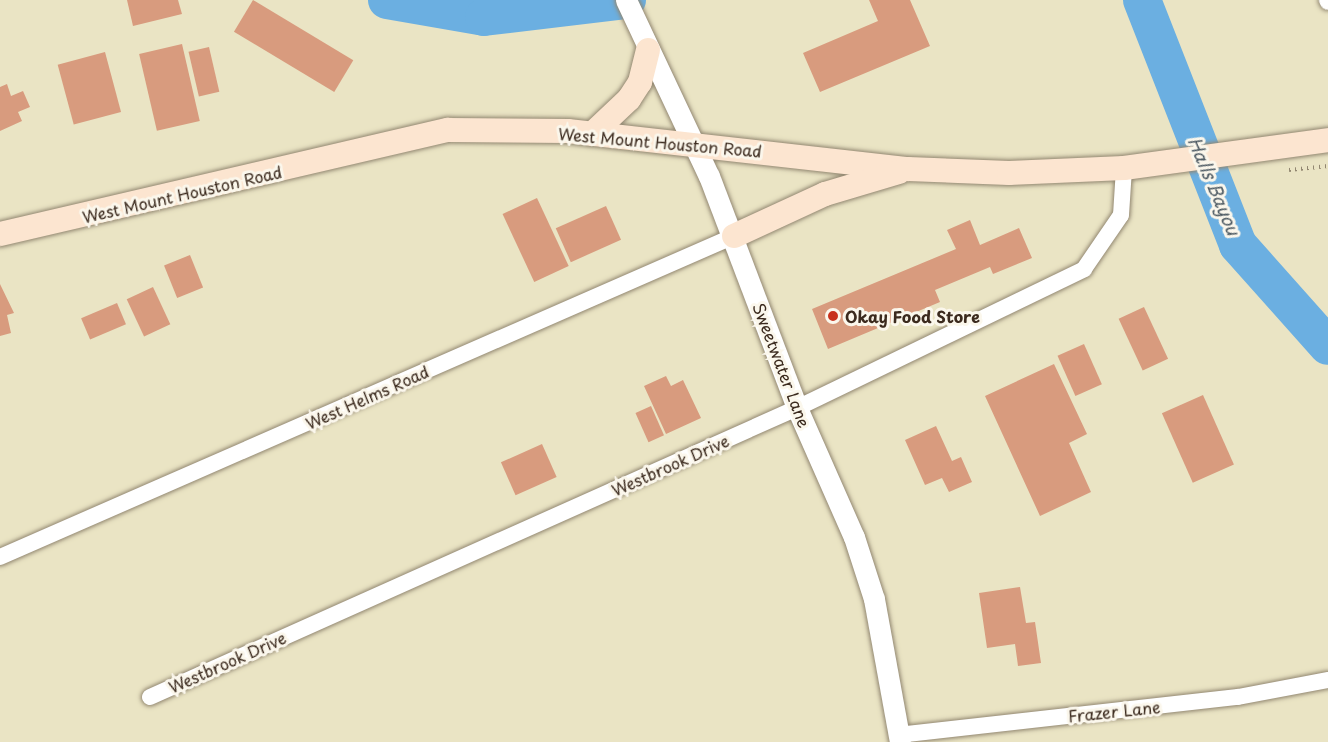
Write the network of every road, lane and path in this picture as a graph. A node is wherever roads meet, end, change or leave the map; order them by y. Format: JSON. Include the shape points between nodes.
{"nodes":[{"id":1,"x":626,"y":0,"type":"edge"},
{"id":2,"x":648,"y":50,"type":"junction"},
{"id":3,"x":592,"y":134,"type":"junction"},
{"id":4,"x":1324,"y":141,"type":"edge"},
{"id":5,"x":693,"y":142,"type":"junction"},
{"id":6,"x":1328,"y":166,"type":"edge"},
{"id":7,"x":1133,"y":167,"type":"junction"},
{"id":8,"x":908,"y":169,"type":"junction"},
{"id":9,"x":1289,"y":170,"type":"dead end"},
{"id":10,"x":0,"y":234,"type":"edge"},
{"id":11,"x":734,"y":236,"type":"junction"},
{"id":12,"x":797,"y":408,"type":"junction"},
{"id":13,"x":0,"y":557,"type":"edge"},
{"id":14,"x":1328,"y":680,"type":"edge"},
{"id":15,"x":150,"y":697,"type":"dead end"},
{"id":16,"x":899,"y":739,"type":"edge"}],
"edges":[{"from":1,"to":2,"type":"street","name":"Sweetwater Lane"},
{"from":2,"to":3,"type":"main road","via":[[634,91]]},
{"from":2,"to":5,"type":"street","name":"Sweetwater Lane"},
{"from":3,"to":5,"type":"main road","name":"West Mount Houston Road"},
{"from":3,"to":10,"type":"main road","name":"West Mount Houston Road","via":[[448,130]]},
{"from":4,"to":7,"type":"main road","name":"West Mount Houston Road"},
{"from":5,"to":8,"type":"main road","name":"West Mount Houston Road"},
{"from":5,"to":11,"type":"street","name":"Sweetwater Lane"},
{"from":6,"to":9,"type":"path"},
{"from":7,"to":8,"type":"main road","name":"West Mount Houston Road","via":[[1009,173]]},
{"from":7,"to":12,"type":"street","name":"Westbrook Drive","via":[[1121,215],[1084,269]]},
{"from":8,"to":11,"type":"main road","via":[[825,194]]},
{"from":11,"to":12,"type":"street","name":"Sweetwater Lane"},
{"from":11,"to":13,"type":"street","name":"West Helms Road"},
{"from":12,"to":15,"type":"street","name":"Westbrook Drive"},
{"from":12,"to":16,"type":"street","name":"Sweetwater Lane","via":[[854,537],[874,599]]},
{"from":14,"to":16,"type":"street","name":"Frazer Lane","via":[[1238,697]]}]}
